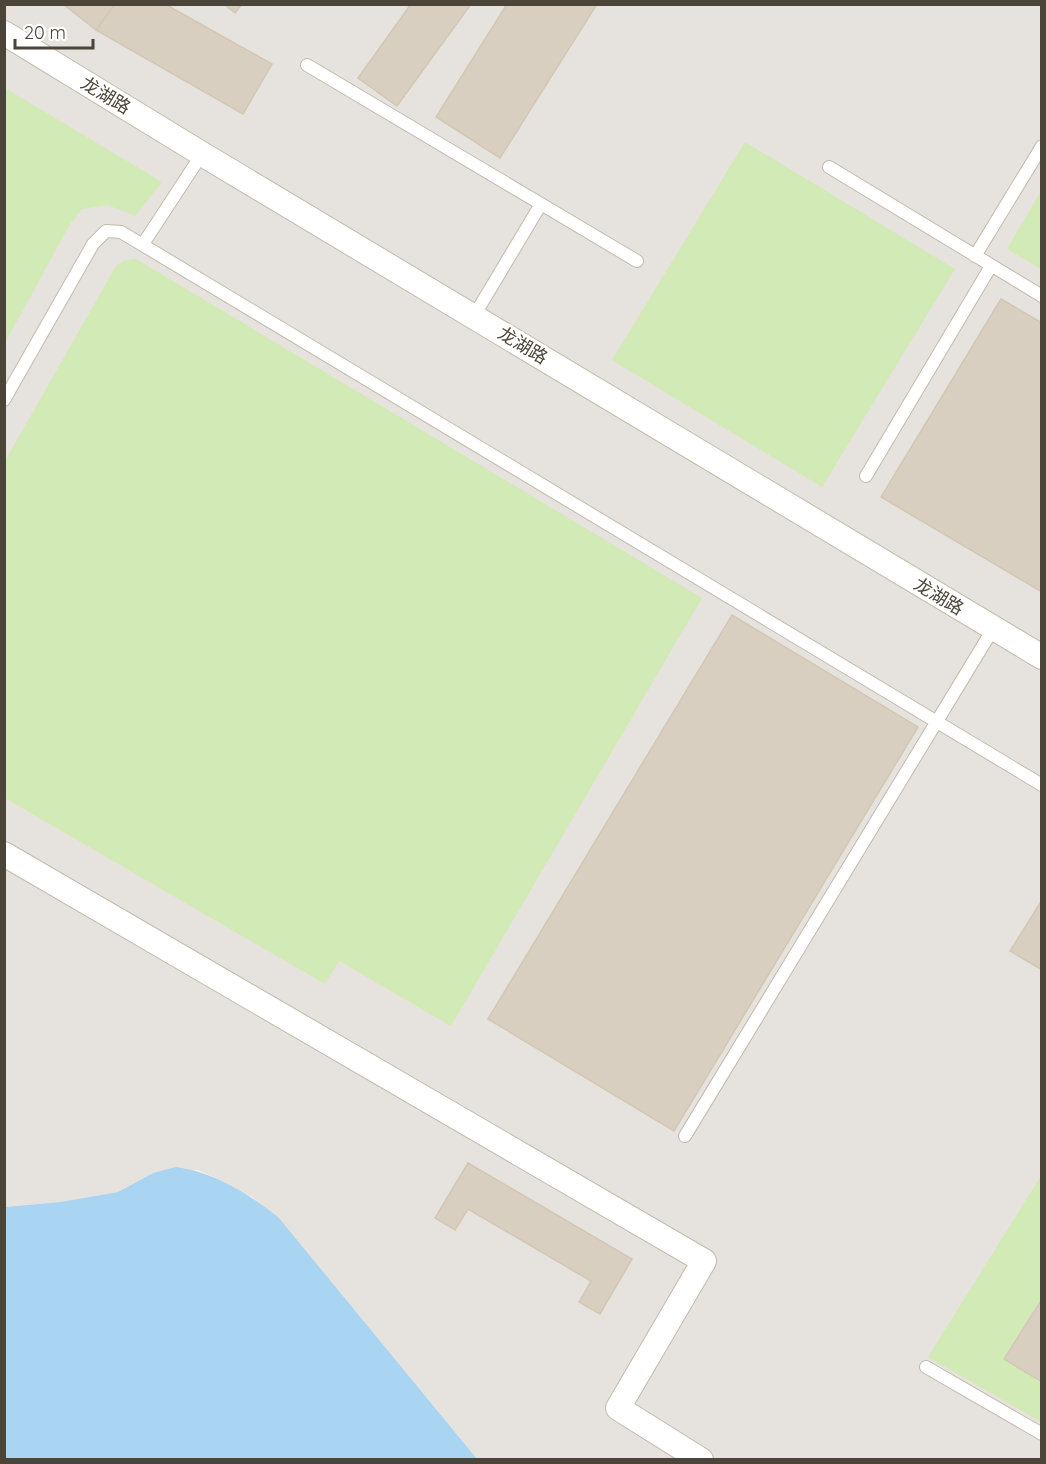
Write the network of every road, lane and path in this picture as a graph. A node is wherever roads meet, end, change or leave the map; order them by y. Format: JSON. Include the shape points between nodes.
{"nodes":[{"id":1,"x":4,"y":33,"type":"edge"},
{"id":2,"x":307,"y":65,"type":"dead end"},
{"id":3,"x":1041,"y":146,"type":"edge"},
{"id":4,"x":202,"y":154,"type":"junction"},
{"id":5,"x":829,"y":168,"type":"dead end"},
{"id":6,"x":541,"y":204,"type":"junction"},
{"id":7,"x":143,"y":244,"type":"junction"},
{"id":8,"x":975,"y":256,"type":"junction"},
{"id":9,"x":637,"y":261,"type":"dead end"},
{"id":10,"x":991,"y":266,"type":"junction"},
{"id":11,"x":1041,"y":296,"type":"edge"},
{"id":12,"x":474,"y":316,"type":"junction"},
{"id":13,"x":4,"y":400,"type":"edge"},
{"id":14,"x":866,"y":476,"type":"dead end"},
{"id":15,"x":993,"y":629,"type":"junction"},
{"id":16,"x":1041,"y":657,"type":"edge"},
{"id":17,"x":937,"y":722,"type":"junction"},
{"id":18,"x":1041,"y":785,"type":"edge"},
{"id":19,"x":4,"y":854,"type":"edge"},
{"id":20,"x":685,"y":1136,"type":"dead end"},
{"id":21,"x":926,"y":1367,"type":"dead end"},
{"id":22,"x":1041,"y":1434,"type":"edge"},
{"id":23,"x":701,"y":1460,"type":"edge"}],
"edges":[{"from":1,"to":4,"type":"street","name":"龙湖路"},
{"from":2,"to":6,"type":"lane"},
{"from":3,"to":8,"type":"lane"},
{"from":4,"to":7,"type":"lane"},
{"from":4,"to":12,"type":"street","name":"龙湖路"},
{"from":5,"to":8,"type":"lane"},
{"from":6,"to":9,"type":"lane"},
{"from":6,"to":12,"type":"lane"},
{"from":7,"to":13,"type":"lane","via":[[114,230],[99,236]]},
{"from":7,"to":17,"type":"lane"},
{"from":8,"to":10,"type":"lane"},
{"from":10,"to":11,"type":"lane"},
{"from":10,"to":14,"type":"lane"},
{"from":12,"to":15,"type":"street","name":"龙湖路"},
{"from":15,"to":16,"type":"street","name":"龙湖路"},
{"from":15,"to":17,"type":"lane"},
{"from":17,"to":18,"type":"lane"},
{"from":17,"to":20,"type":"lane"},
{"from":19,"to":23,"type":"street","via":[[704,1261],[618,1408]]},
{"from":21,"to":22,"type":"lane"}]}
